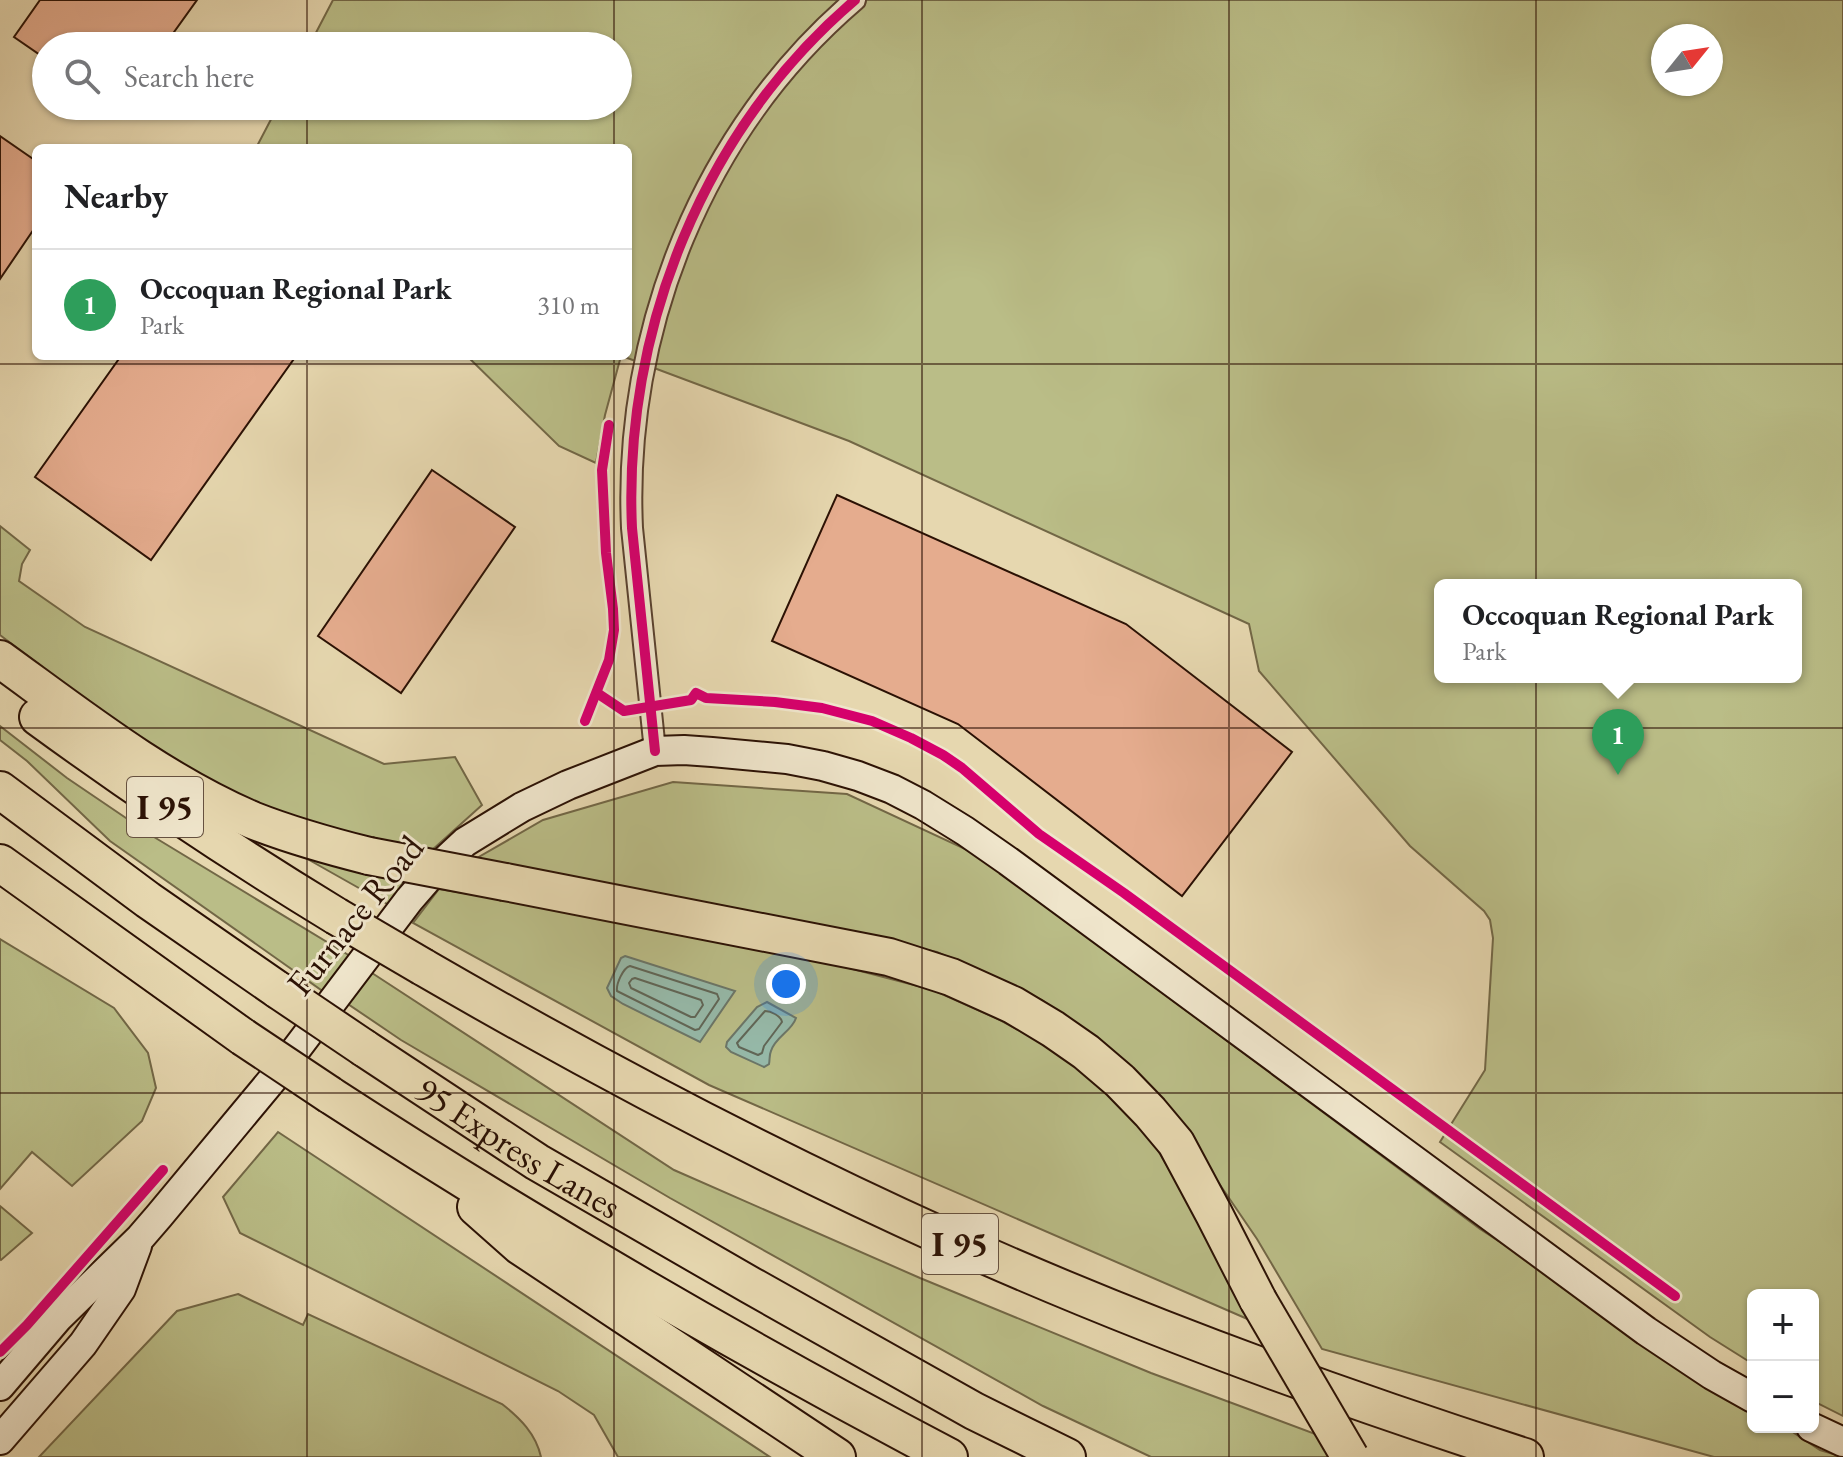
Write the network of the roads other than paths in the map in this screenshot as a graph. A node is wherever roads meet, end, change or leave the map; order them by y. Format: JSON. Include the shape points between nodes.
{"nodes":[{"id":1,"x":855,"y":0,"type":"edge"},
{"id":2,"x":0,"y":659,"type":"edge"},
{"id":3,"x":0,"y":688,"type":"edge"},
{"id":4,"x":655,"y":751,"type":"junction"},
{"id":5,"x":0,"y":790,"type":"edge"},
{"id":6,"x":0,"y":863,"type":"edge"},
{"id":7,"x":396,"y":1138,"type":"junction"},
{"id":8,"x":140,"y":1238,"type":"junction"},
{"id":9,"x":0,"y":1386,"type":"edge"},
{"id":10,"x":1747,"y":1395,"type":"edge"},
{"id":11,"x":1819,"y":1431,"type":"edge"},
{"id":12,"x":0,"y":1440,"type":"edge"},
{"id":13,"x":1843,"y":1442,"type":"edge"},
{"id":14,"x":837,"y":1457,"type":"edge"},
{"id":15,"x":949,"y":1457,"type":"edge"},
{"id":16,"x":1067,"y":1457,"type":"edge"},
{"id":17,"x":1350,"y":1457,"type":"edge"},
{"id":18,"x":1525,"y":1457,"type":"edge"}],
"edges":[{"from":1,"to":4,"type":"street","via":[[797,57],[730,147],[699,202],[659,302],[638,398],[631,492]]},
{"from":2,"to":17,"type":"highway","bridge":true,"via":[[196,793],[283,831],[369,856],[889,957],[1013,1005],[1086,1052],[1176,1143],[1258,1300]]},
{"from":3,"to":18,"type":"highway","number":"I 95","bridge":true,"via":[[145,793],[336,916],[690,1115],[947,1239],[1119,1311],[1274,1371]]},
{"from":4,"to":8,"type":"main road","name":"Furnace Road","via":[[529,803],[465,842],[436,869],[282,1068]]},
{"from":4,"to":10,"type":"main road","name":"Furnace Road","via":[[799,761],[858,776],[923,805],[1008,861],[1646,1331]]},
{"from":5,"to":16,"type":"highway","name":"95 Express Lanes","bridge":true,"via":[[278,990],[550,1170],[960,1404]]},
{"from":6,"to":7,"type":"highway","bridge":true,"via":[[243,1037]]},
{"from":7,"to":14,"type":"highway","via":[[520,1246]]},
{"from":7,"to":15,"type":"highway","via":[[715,1329]]},
{"from":8,"to":9,"type":"main road","name":"Furnace Road","via":[[58,1318]]},
{"from":8,"to":12,"type":"main road","name":"Furnace Road","via":[[112,1304]]},
{"from":11,"to":13,"type":"main road"}]}
